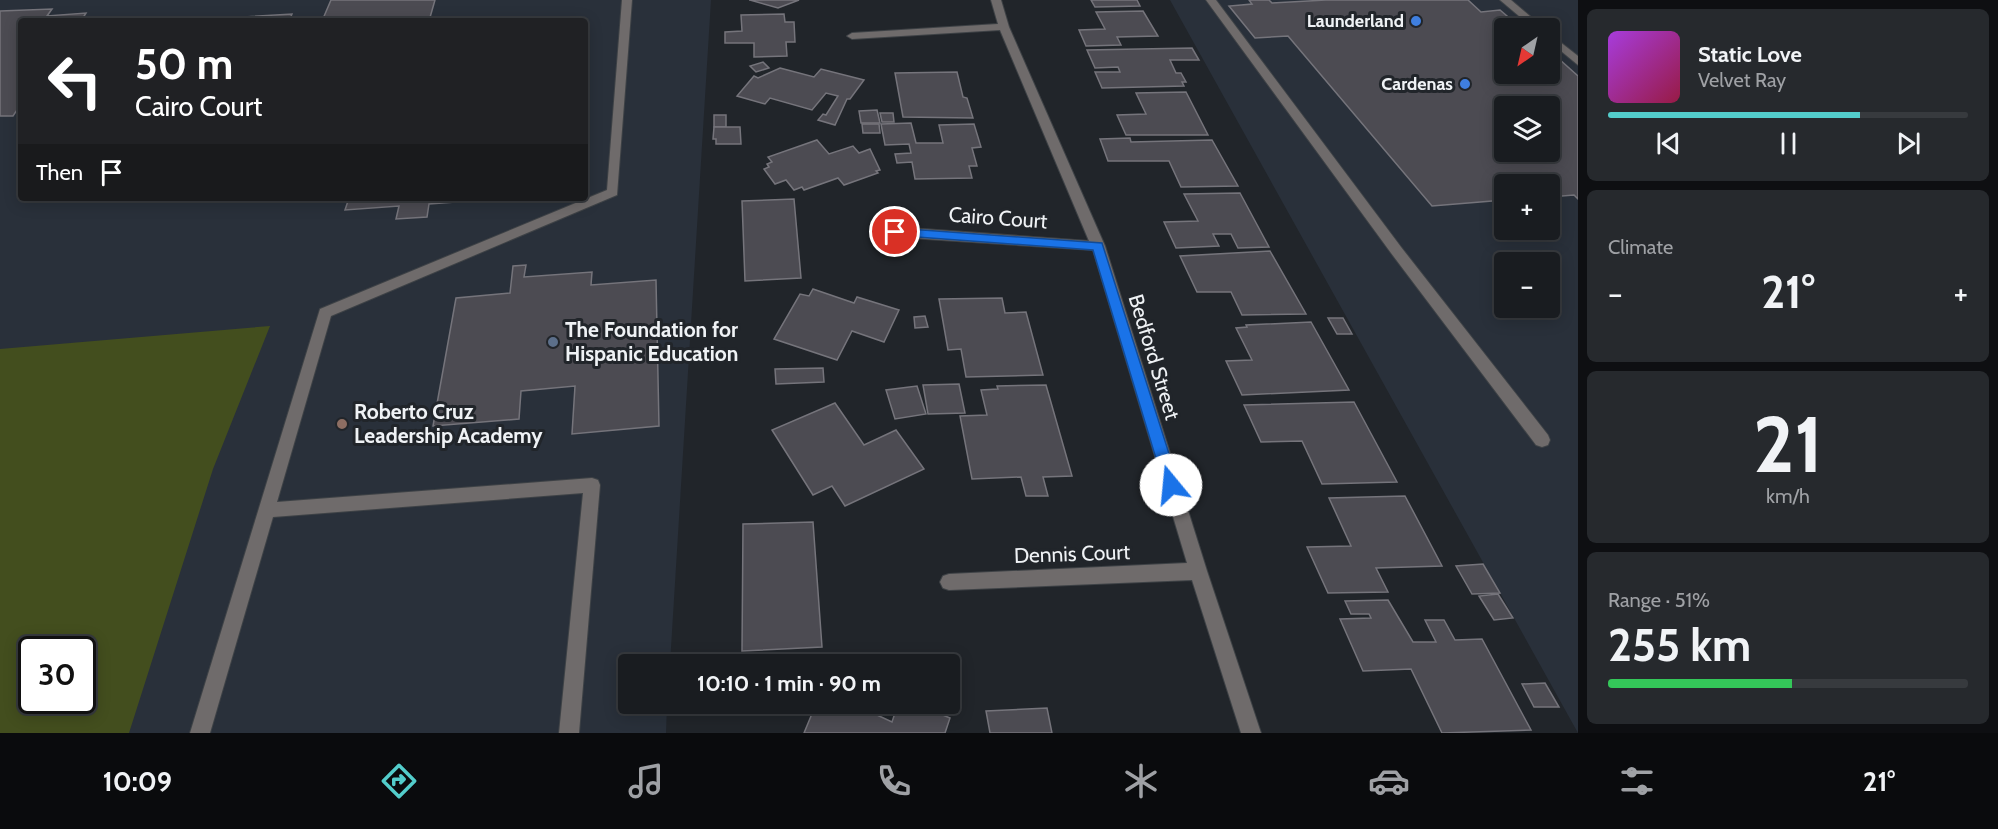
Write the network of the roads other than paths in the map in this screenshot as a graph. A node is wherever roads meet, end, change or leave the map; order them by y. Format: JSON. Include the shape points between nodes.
{"nodes":[{"id":1,"x":627,"y":0,"type":"edge"},
{"id":2,"x":996,"y":0,"type":"edge"},
{"id":3,"x":1211,"y":0,"type":"edge"},
{"id":4,"x":1505,"y":0,"type":"edge"},
{"id":5,"x":1527,"y":18,"type":"edge"},
{"id":6,"x":1004,"y":27,"type":"junction"},
{"id":7,"x":852,"y":36,"type":"dead end"},
{"id":8,"x":1560,"y":47,"type":"edge"},
{"id":9,"x":1578,"y":62,"type":"edge"},
{"id":10,"x":895,"y":232,"type":"dead end"},
{"id":11,"x":1098,"y":246,"type":"junction"},
{"id":12,"x":1542,"y":440,"type":"dead end"},
{"id":13,"x":265,"y":510,"type":"junction"},
{"id":14,"x":1198,"y":572,"type":"junction"},
{"id":15,"x":949,"y":582,"type":"dead end"},
{"id":16,"x":200,"y":733,"type":"edge"},
{"id":17,"x":569,"y":733,"type":"edge"},
{"id":18,"x":1251,"y":733,"type":"edge"}],
"edges":[{"from":1,"to":13,"type":"street","via":[[613,192],[326,314]]},
{"from":2,"to":6,"type":"street","name":"Bedford Street"},
{"from":3,"to":12,"type":"street"},
{"from":4,"to":5,"type":"street"},
{"from":6,"to":7,"type":"street"},
{"from":6,"to":11,"type":"street","name":"Bedford Street"},
{"from":8,"to":9,"type":"street"},
{"from":10,"to":11,"type":"street","name":"Cairo Court"},
{"from":11,"to":14,"type":"street","name":"Bedford Street"},
{"from":13,"to":16,"type":"street"},
{"from":13,"to":17,"type":"street","via":[[592,485]]},
{"from":14,"to":15,"type":"street","name":"Dennis Court"},
{"from":14,"to":18,"type":"street","name":"Bedford Street"}]}
